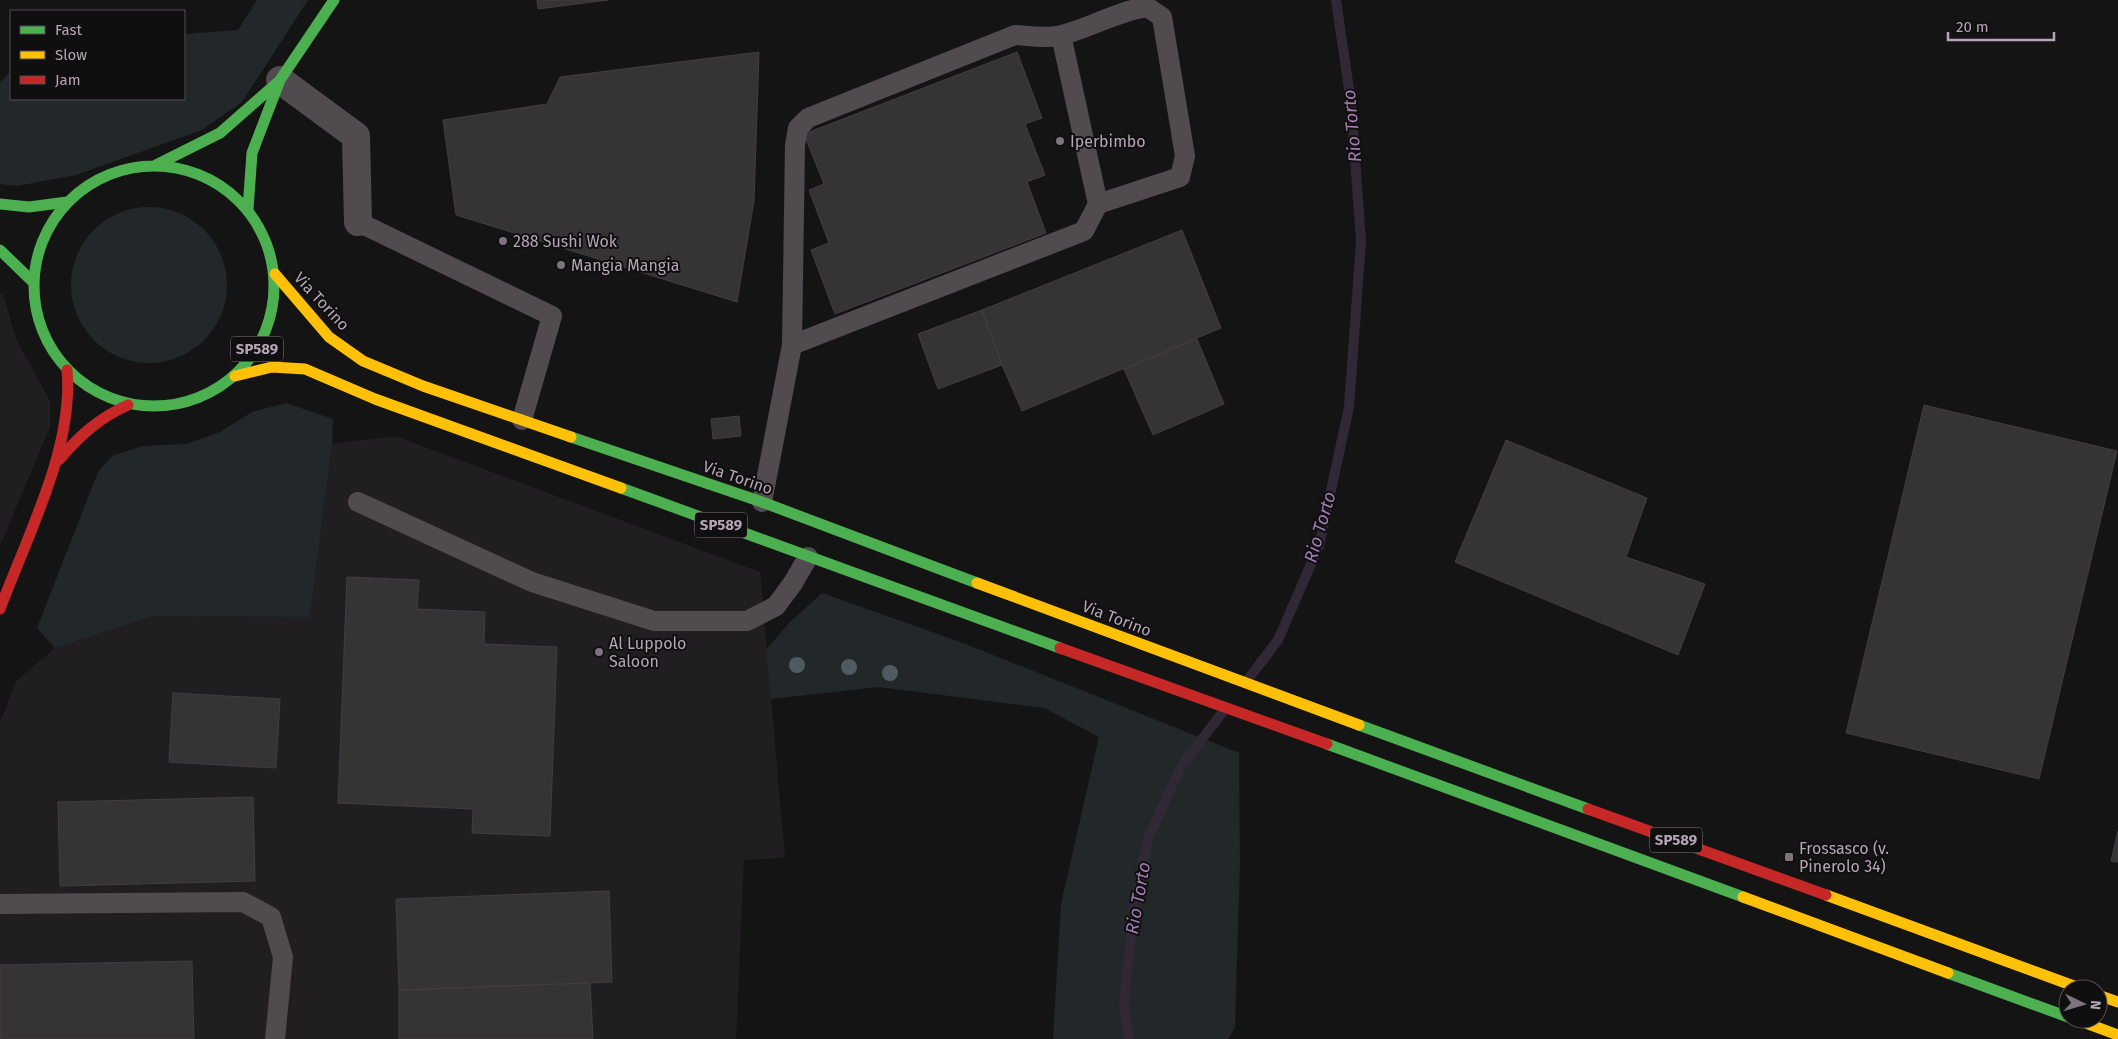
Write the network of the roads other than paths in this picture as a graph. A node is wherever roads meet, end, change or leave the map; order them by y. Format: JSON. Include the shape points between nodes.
{"nodes":[{"id":1,"x":334,"y":0,"type":"edge"},
{"id":2,"x":1061,"y":36,"type":"junction"},
{"id":3,"x":280,"y":80,"type":"junction"},
{"id":4,"x":156,"y":165,"type":"junction"},
{"id":5,"x":67,"y":202,"type":"junction"},
{"id":6,"x":0,"y":204,"type":"edge"},
{"id":7,"x":1098,"y":204,"type":"junction"},
{"id":8,"x":248,"y":209,"type":"junction"},
{"id":9,"x":358,"y":222,"type":"joint"},
{"id":10,"x":0,"y":250,"type":"edge"},
{"id":11,"x":275,"y":274,"type":"junction"},
{"id":12,"x":34,"y":282,"type":"junction"},
{"id":13,"x":792,"y":344,"type":"junction"},
{"id":14,"x":67,"y":370,"type":"junction"},
{"id":15,"x":235,"y":376,"type":"junction"},
{"id":16,"x":128,"y":404,"type":"junction"},
{"id":17,"x":522,"y":420,"type":"junction"},
{"id":18,"x":55,"y":465,"type":"junction"},
{"id":19,"x":358,"y":502,"type":"dead end"},
{"id":20,"x":762,"y":502,"type":"junction"},
{"id":21,"x":808,"y":556,"type":"junction"},
{"id":22,"x":0,"y":609,"type":"edge"},
{"id":23,"x":0,"y":904,"type":"edge"},
{"id":24,"x":2058,"y":980,"type":"edge"},
{"id":25,"x":2058,"y":1012,"type":"edge"},
{"id":26,"x":2102,"y":1029,"type":"edge"},
{"id":27,"x":2118,"y":1035,"type":"edge"},
{"id":28,"x":275,"y":1039,"type":"edge"}],
"edges":[{"from":1,"to":3,"type":"main road"},
{"from":2,"to":7,"type":"lane"},
{"from":2,"to":7,"type":"lane","via":[[1131,9],[1147,7],[1162,17],[1185,156],[1180,177]]},
{"from":2,"to":13,"type":"lane","via":[[1015,35],[808,118],[798,128],[795,144]]},
{"from":3,"to":4,"type":"main road","via":[[220,133]]},
{"from":3,"to":8,"type":"main road","via":[[252,153]]},
{"from":3,"to":9,"type":"street","via":[[356,136]]},
{"from":4,"to":5,"type":"main road","number":"SP589","via":[[123,169],[93,182]]},
{"from":4,"to":8,"type":"main road","number":"SP589","via":[[190,170],[222,185]]},
{"from":5,"to":6,"type":"main road","number":"SP589","via":[[30,207]]},
{"from":5,"to":12,"type":"main road","number":"SP589","via":[[50,226],[38,252]]},
{"from":7,"to":13,"type":"lane","via":[[1084,231]]},
{"from":8,"to":11,"type":"main road","number":"SP589","via":[[266,239]]},
{"from":9,"to":17,"type":"lane","via":[[552,316]]},
{"from":10,"to":12,"type":"main road"},
{"from":11,"to":15,"type":"main road","number":"SP589","via":[[272,312],[259,347]]},
{"from":11,"to":17,"type":"main road","name":"Via Torino","via":[[329,337],[363,361],[423,386]]},
{"from":12,"to":14,"type":"main road","number":"SP589","via":[[36,314],[48,344]]},
{"from":13,"to":20,"type":"lane"},
{"from":14,"to":16,"type":"main road","number":"SP589","via":[[92,390]]},
{"from":14,"to":18,"type":"main road","via":[[70,389],[68,414]]},
{"from":15,"to":16,"type":"main road","number":"SP589","via":[[203,397],[166,407]]},
{"from":15,"to":21,"type":"main road","number":"SP589","via":[[272,367],[305,369],[375,399]]},
{"from":16,"to":18,"type":"main road","via":[[109,412],[85,430]]},
{"from":17,"to":20,"type":"main road","name":"Via Torino"},
{"from":18,"to":22,"type":"main road"},
{"from":19,"to":21,"type":"lane","via":[[532,582],[654,621],[746,621],[776,606]]},
{"from":20,"to":24,"type":"main road","name":"Via Torino","number":"SP589","via":[[1216,673]]},
{"from":21,"to":25,"type":"main road","number":"SP589"},
{"from":23,"to":28,"type":"lane","via":[[243,902],[271,917],[283,957]]},
{"from":26,"to":27,"type":"main road"}]}
